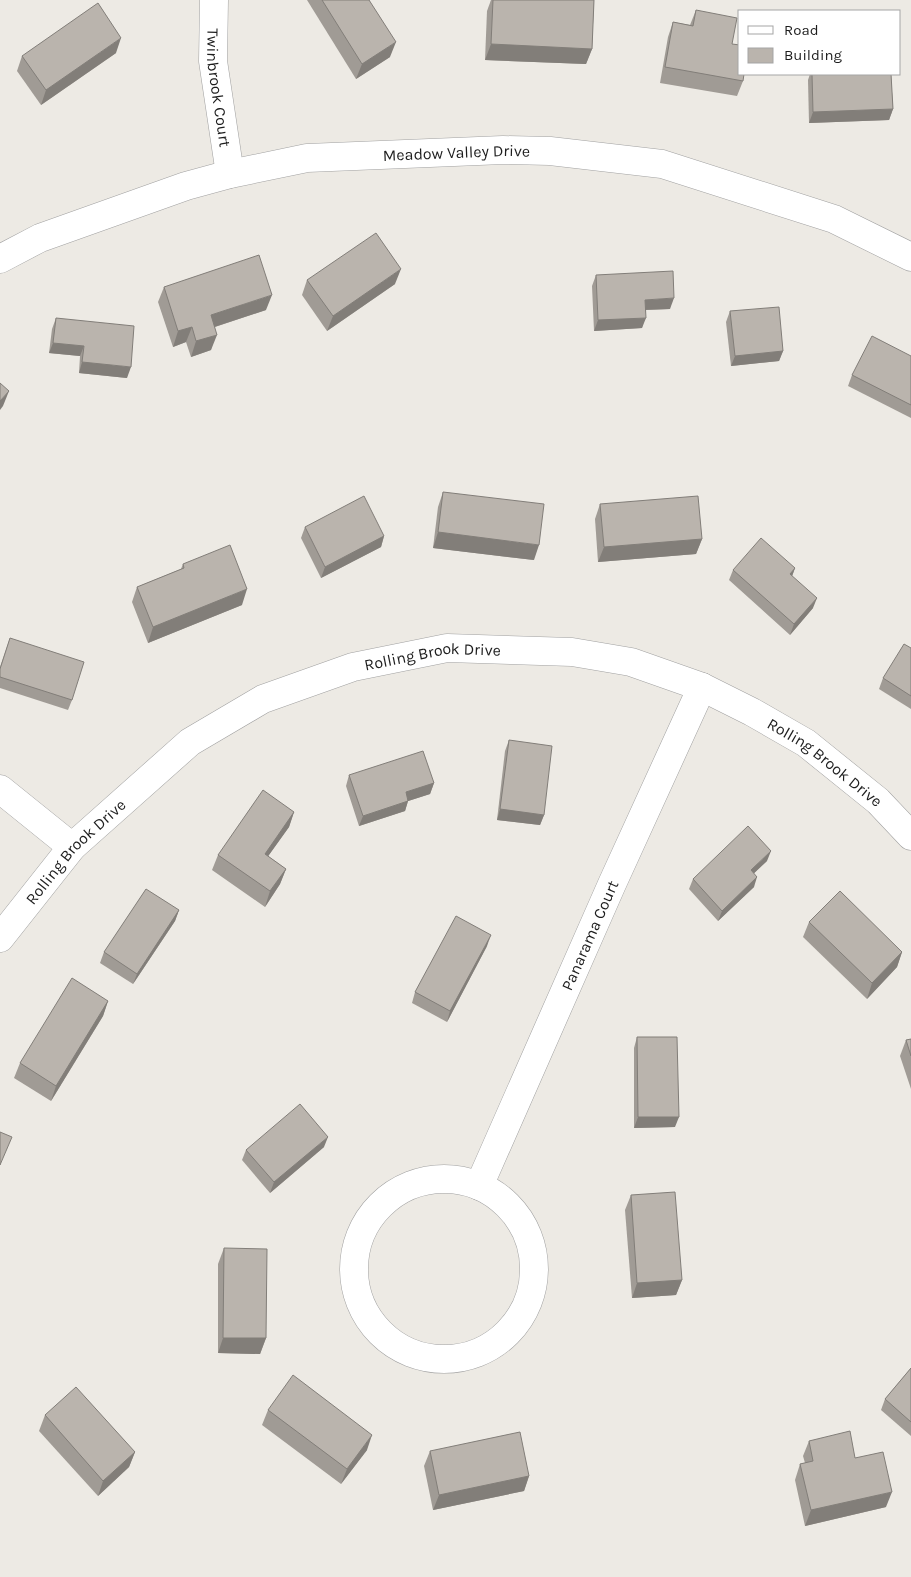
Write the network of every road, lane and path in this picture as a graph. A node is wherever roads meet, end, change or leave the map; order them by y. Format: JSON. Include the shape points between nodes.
{"nodes":[{"id":1,"x":214,"y":0,"type":"edge"},
{"id":2,"x":230,"y":174,"type":"junction"},
{"id":3,"x":911,"y":257,"type":"edge"},
{"id":4,"x":0,"y":259,"type":"edge"},
{"id":5,"x":702,"y":687,"type":"junction"},
{"id":6,"x":0,"y":789,"type":"edge"},
{"id":7,"x":911,"y":836,"type":"edge"},
{"id":8,"x":72,"y":847,"type":"junction"},
{"id":9,"x":0,"y":938,"type":"edge"},
{"id":10,"x":479,"y":1186,"type":"junction"}],
"edges":[{"from":1,"to":2,"type":"street","name":"Twinbrook Court","via":[[213,61]]},
{"from":2,"to":3,"type":"street","name":"Meadow Valley Drive","via":[[307,158],[502,150],[550,151],[662,164],[834,219]]},
{"from":2,"to":4,"type":"street","name":"Meadow Valley Drive","via":[[186,186],[40,238]]},
{"from":5,"to":7,"type":"street","name":"Rolling Brook Drive","via":[[806,743],[878,800]]},
{"from":5,"to":8,"type":"street","name":"Rolling Brook Drive","via":[[631,662],[572,652],[447,648],[353,667],[263,698],[190,742]]},
{"from":5,"to":10,"type":"street","name":"Panarama Court"},
{"from":6,"to":8,"type":"street"},
{"from":8,"to":9,"type":"street","name":"Rolling Brook Drive"},
{"from":10,"to":10,"type":"street","via":[[508,1206],[527,1235],[534,1269],[527,1304],[508,1332],[479,1352],[445,1359],[427,1358],[410,1352],[381,1333],[362,1304],[354,1269],[361,1235],[381,1205],[410,1186],[444,1179]]}]}
